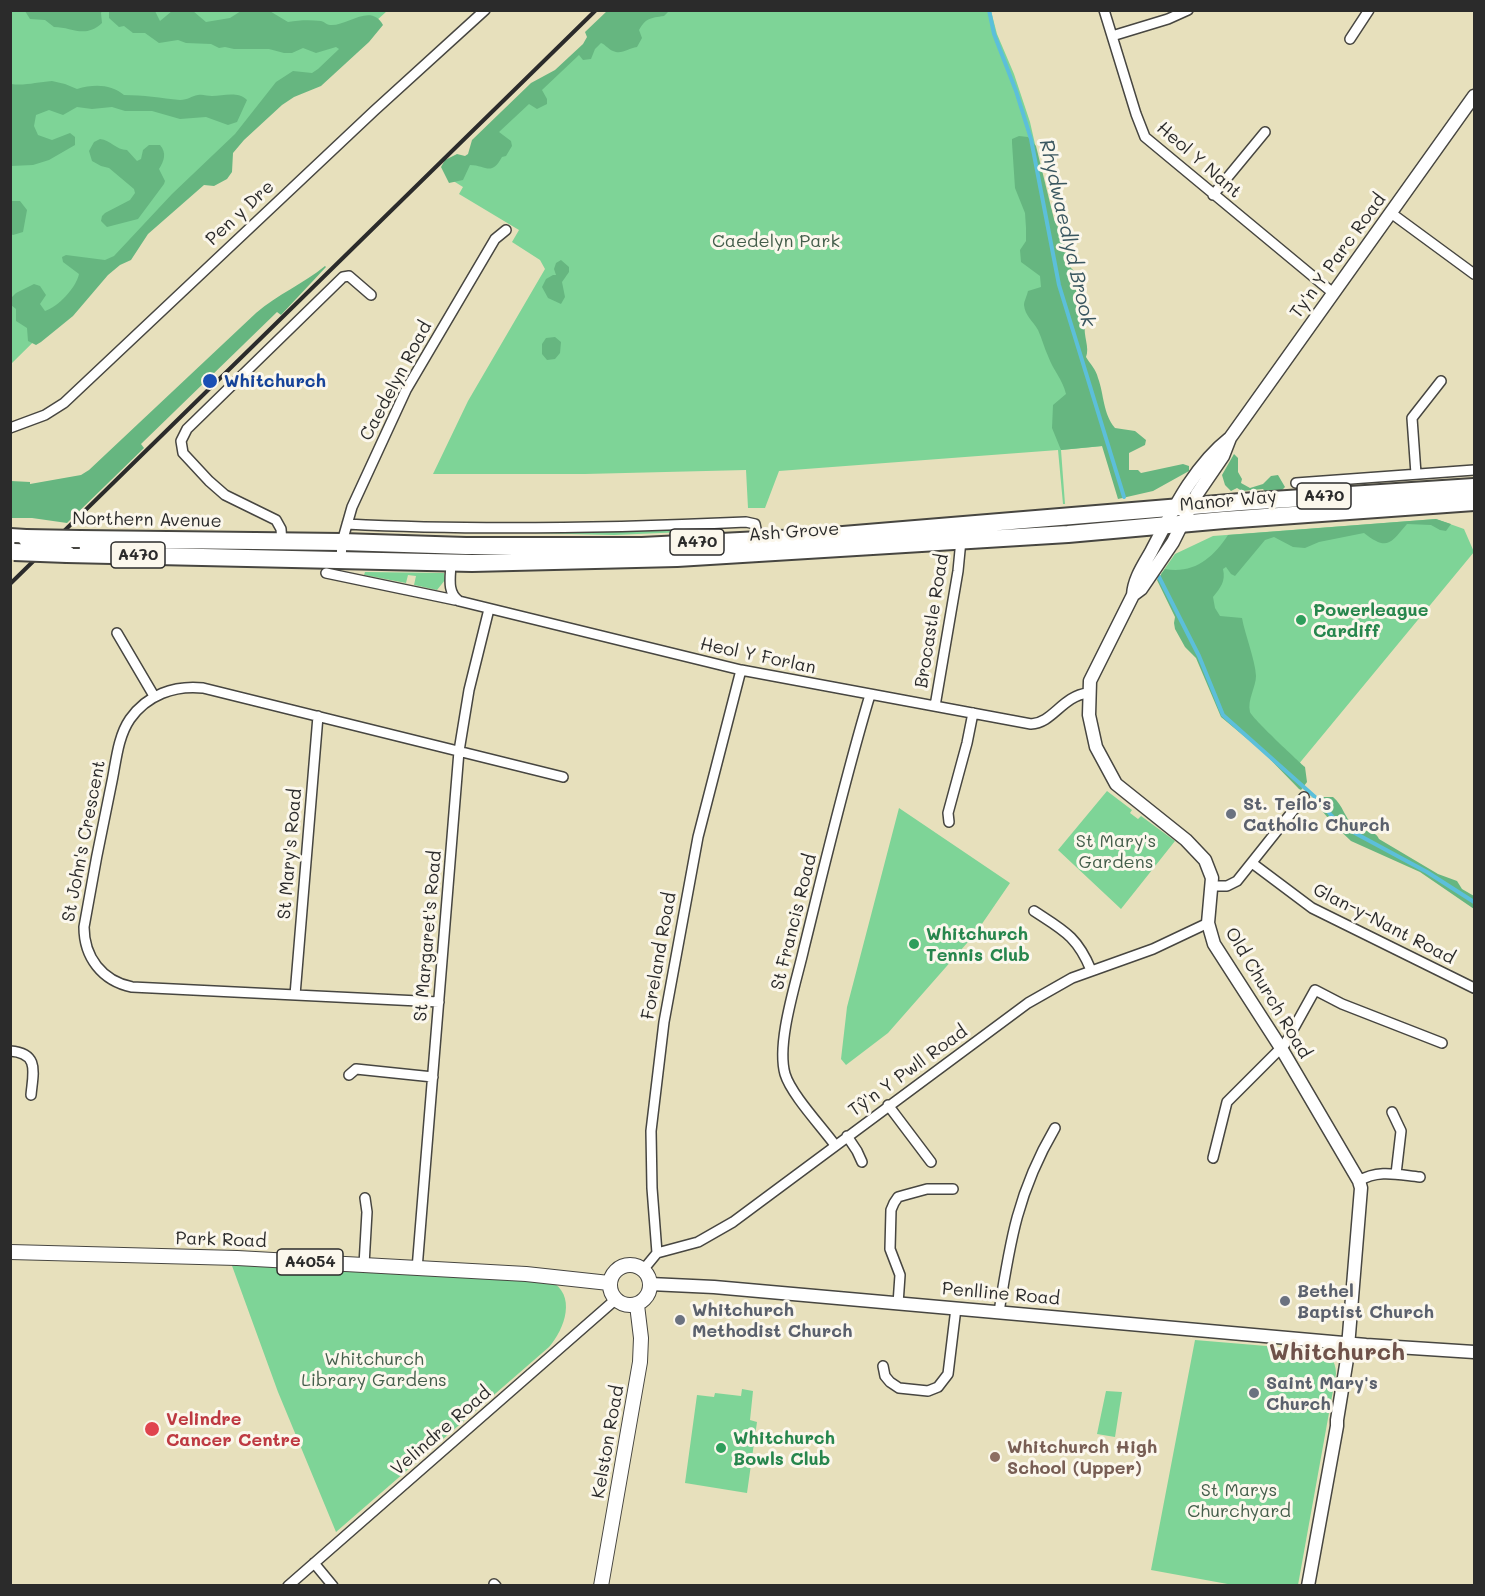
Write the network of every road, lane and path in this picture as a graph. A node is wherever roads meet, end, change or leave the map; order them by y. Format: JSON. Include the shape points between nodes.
{"nodes":[{"id":1,"x":485,"y":10,"type":"edge"},
{"id":2,"x":1104,"y":10,"type":"edge"},
{"id":3,"x":1188,"y":10,"type":"edge"},
{"id":4,"x":1370,"y":10,"type":"edge"},
{"id":5,"x":1112,"y":36,"type":"junction"},
{"id":6,"x":1350,"y":39,"type":"dead end"},
{"id":7,"x":1474,"y":96,"type":"edge"},
{"id":8,"x":1265,"y":132,"type":"dead end"},
{"id":9,"x":1213,"y":195,"type":"junction"},
{"id":10,"x":1391,"y":213,"type":"junction"},
{"id":11,"x":506,"y":230,"type":"dead end"},
{"id":12,"x":1474,"y":274,"type":"edge"},
{"id":13,"x":1333,"y":293,"type":"junction"},
{"id":14,"x":371,"y":295,"type":"dead end"},
{"id":15,"x":1442,"y":381,"type":"dead end"},
{"id":16,"x":10,"y":428,"type":"edge"},
{"id":17,"x":1474,"y":470,"type":"edge"},
{"id":18,"x":1416,"y":474,"type":"junction"},
{"id":19,"x":1296,"y":483,"type":"dead end"},
{"id":20,"x":1474,"y":487,"type":"edge"},
{"id":21,"x":1474,"y":502,"type":"edge"},
{"id":22,"x":1178,"y":516,"type":"junction"},
{"id":23,"x":348,"y":524,"type":"junction"},
{"id":24,"x":758,"y":539,"type":"junction"},
{"id":25,"x":961,"y":540,"type":"junction"},
{"id":26,"x":282,"y":542,"type":"junction"},
{"id":27,"x":342,"y":542,"type":"junction"},
{"id":28,"x":15,"y":545,"type":"edge"},
{"id":29,"x":282,"y":560,"type":"junction"},
{"id":30,"x":341,"y":560,"type":"junction"},
{"id":31,"x":451,"y":562,"type":"junction"},
{"id":32,"x":326,"y":573,"type":"dead end"},
{"id":33,"x":455,"y":600,"type":"junction"},
{"id":34,"x":489,"y":609,"type":"junction"},
{"id":35,"x":117,"y":633,"type":"dead end"},
{"id":36,"x":741,"y":670,"type":"junction"},
{"id":37,"x":1088,"y":693,"type":"junction"},
{"id":38,"x":870,"y":695,"type":"junction"},
{"id":39,"x":154,"y":696,"type":"junction"},
{"id":40,"x":935,"y":706,"type":"junction"},
{"id":41,"x":973,"y":713,"type":"junction"},
{"id":42,"x":318,"y":716,"type":"junction"},
{"id":43,"x":459,"y":751,"type":"junction"},
{"id":44,"x":563,"y":777,"type":"dead end"},
{"id":45,"x":1304,"y":797,"type":"dead end"},
{"id":46,"x":949,"y":822,"type":"dead end"},
{"id":47,"x":1252,"y":863,"type":"junction"},
{"id":48,"x":1212,"y":886,"type":"junction"},
{"id":49,"x":1034,"y":911,"type":"dead end"},
{"id":50,"x":1208,"y":923,"type":"junction"},
{"id":51,"x":1091,"y":970,"type":"junction"},
{"id":52,"x":1474,"y":988,"type":"edge"},
{"id":53,"x":295,"y":995,"type":"junction"},
{"id":54,"x":439,"y":1002,"type":"junction"},
{"id":55,"x":1442,"y":1043,"type":"dead end"},
{"id":56,"x":1281,"y":1048,"type":"junction"},
{"id":57,"x":10,"y":1051,"type":"edge"},
{"id":58,"x":349,"y":1075,"type":"dead end"},
{"id":59,"x":433,"y":1077,"type":"junction"},
{"id":60,"x":32,"y":1095,"type":"dead end"},
{"id":61,"x":888,"y":1106,"type":"junction"},
{"id":62,"x":1392,"y":1113,"type":"dead end"},
{"id":63,"x":1054,"y":1128,"type":"dead end"},
{"id":64,"x":847,"y":1136,"type":"junction"},
{"id":65,"x":835,"y":1144,"type":"junction"},
{"id":66,"x":1213,"y":1158,"type":"dead end"},
{"id":67,"x":862,"y":1162,"type":"dead end"},
{"id":68,"x":931,"y":1162,"type":"dead end"},
{"id":69,"x":1396,"y":1174,"type":"junction"},
{"id":70,"x":1420,"y":1177,"type":"dead end"},
{"id":71,"x":1359,"y":1181,"type":"junction"},
{"id":72,"x":953,"y":1189,"type":"dead end"},
{"id":73,"x":365,"y":1198,"type":"dead end"},
{"id":74,"x":10,"y":1252,"type":"edge"},
{"id":75,"x":657,"y":1253,"type":"junction"},
{"id":76,"x":364,"y":1265,"type":"junction"},
{"id":77,"x":417,"y":1269,"type":"junction"},
{"id":78,"x":643,"y":1270,"type":"junction"},
{"id":79,"x":609,"y":1283,"type":"junction"},
{"id":80,"x":650,"y":1284,"type":"junction"},
{"id":81,"x":615,"y":1300,"type":"junction"},
{"id":82,"x":898,"y":1304,"type":"junction"},
{"id":83,"x":637,"y":1305,"type":"junction"},
{"id":84,"x":956,"y":1308,"type":"junction"},
{"id":85,"x":999,"y":1312,"type":"junction"},
{"id":86,"x":1348,"y":1343,"type":"junction"},
{"id":87,"x":1474,"y":1352,"type":"edge"},
{"id":88,"x":883,"y":1366,"type":"dead end"},
{"id":89,"x":314,"y":1563,"type":"junction"},
{"id":90,"x":288,"y":1586,"type":"edge"},
{"id":91,"x":333,"y":1586,"type":"edge"},
{"id":92,"x":601,"y":1586,"type":"edge"},
{"id":93,"x":1308,"y":1586,"type":"edge"}],
"edges":[{"from":1,"to":16,"type":"street","name":"Pen y Dre","via":[[64,403]]},
{"from":2,"to":5,"type":"street","name":"Heol Y Nant"},
{"from":3,"to":5,"type":"street"},
{"from":4,"to":6,"type":"street"},
{"from":5,"to":9,"type":"street","name":"Heol Y Nant","via":[[1145,137]]},
{"from":7,"to":10,"type":"street","name":"Ty'n Y Parc Road"},
{"from":8,"to":9,"type":"street"},
{"from":9,"to":13,"type":"street","name":"Heol Y Nant"},
{"from":10,"to":12,"type":"street"},
{"from":10,"to":13,"type":"street","name":"Ty'n Y Parc Road"},
{"from":11,"to":23,"type":"street","name":"Caedelyn Road","via":[[495,239],[406,390]]},
{"from":13,"to":22,"type":"street","name":"Ty'n Y Parc Road","via":[[1230,438],[1215,450],[1181,495]]},
{"from":14,"to":26,"type":"street","via":[[349,276],[343,277],[187,429],[181,441],[183,453],[219,490],[276,520],[282,529]]},
{"from":15,"to":18,"type":"street","via":[[1412,418]]},
{"from":17,"to":18,"type":"street","name":"Manor Way"},
{"from":18,"to":19,"type":"street","name":"Manor Way"},
{"from":20,"to":22,"type":"highway","name":"Manor Way","number":"A470","via":[[1282,499]]},
{"from":21,"to":22,"type":"highway","name":"Manor Way","number":"A470"},
{"from":22,"to":24,"type":"highway","name":"Ash Grove","number":"A470"},
{"from":22,"to":25,"type":"highway","name":"Ash Grove","number":"A470","via":[[1068,534]]},
{"from":22,"to":37,"type":"street","name":"Old Church Road","via":[[1173,542],[1133,595],[1094,672]]},
{"from":23,"to":24,"type":"street","name":"Ash Grove","via":[[530,529],[746,522],[755,524]]},
{"from":23,"to":27,"type":"street","name":"Caedelyn Road"},
{"from":24,"to":27,"type":"highway","name":"Ash Grove","number":"A470","via":[[607,547]]},
{"from":25,"to":31,"type":"highway","name":"Ash Grove","number":"A470","via":[[677,558]]},
{"from":25,"to":40,"type":"street","name":"Brocastle Road"},
{"from":26,"to":27,"type":"highway","name":"Ash Grove","number":"A470"},
{"from":26,"to":28,"type":"highway","name":"Northern Avenue","number":"A470","bridge":true,"via":[[80,539]]},
{"from":26,"to":29,"type":"street"},
{"from":27,"to":30,"type":"street","name":"Caedelyn Road"},
{"from":28,"to":29,"type":"highway","name":"Northern Avenue","number":"A470","bridge":true,"via":[[67,554]]},
{"from":29,"to":30,"type":"highway","name":"Ash Grove","number":"A470"},
{"from":30,"to":31,"type":"highway","name":"Ash Grove","number":"A470"},
{"from":31,"to":33,"type":"street","via":[[450,591]]},
{"from":32,"to":33,"type":"street","name":"Heol Y Forlan"},
{"from":33,"to":34,"type":"street","name":"Heol Y Forlan"},
{"from":34,"to":36,"type":"street","name":"Heol Y Forlan"},
{"from":34,"to":43,"type":"street","name":"St Margaret's Road"},
{"from":35,"to":39,"type":"street"},
{"from":36,"to":38,"type":"street","name":"Heol Y Forlan"},
{"from":36,"to":75,"type":"street","name":"Foreland Road","via":[[698,837],[664,1022],[651,1131]]},
{"from":37,"to":41,"type":"street","name":"Heol Y Forlan","via":[[1074,696],[1038,723]]},
{"from":37,"to":48,"type":"street","name":"Old Church Road","via":[[1096,747],[1110,775],[1122,790],[1197,850],[1208,866]]},
{"from":38,"to":40,"type":"street","name":"Heol Y Forlan"},
{"from":38,"to":65,"type":"street","name":"St Francis Road","via":[[808,934],[784,1049],[788,1081]]},
{"from":39,"to":42,"type":"street","name":"St John's Crescent","via":[[180,688],[202,688]]},
{"from":39,"to":53,"type":"street","name":"St John's Crescent","via":[[130,720],[121,738],[84,927],[90,959],[124,986]]},
{"from":40,"to":41,"type":"street","name":"Heol Y Forlan"},
{"from":41,"to":46,"type":"street"},
{"from":42,"to":43,"type":"street","name":"St John's Crescent"},
{"from":42,"to":53,"type":"street","name":"St Mary's Road"},
{"from":43,"to":44,"type":"street","name":"St John's Crescent"},
{"from":43,"to":54,"type":"street","name":"St Margaret's Road"},
{"from":45,"to":47,"type":"street"},
{"from":47,"to":48,"type":"street","via":[[1232,884]]},
{"from":47,"to":52,"type":"street","name":"Glan-y-Nant Road","via":[[1312,908]]},
{"from":48,"to":50,"type":"street","name":"Old Church Road"},
{"from":49,"to":51,"type":"street","via":[[1073,938]]},
{"from":50,"to":51,"type":"street","name":"Tŷ'n Y Pwll Road","via":[[1153,949]]},
{"from":50,"to":56,"type":"street","name":"Old Church Road","via":[[1216,947]]},
{"from":51,"to":61,"type":"street","name":"Tŷ'n Y Pwll Road","via":[[1028,1003]]},
{"from":53,"to":54,"type":"street","name":"St John's Crescent"},
{"from":54,"to":59,"type":"street","name":"St Margaret's Road"},
{"from":55,"to":56,"type":"street","via":[[1315,990]]},
{"from":56,"to":66,"type":"street","via":[[1227,1102]]},
{"from":56,"to":71,"type":"street","name":"Old Church Road"},
{"from":57,"to":60,"type":"street","via":[[31,1058]]},
{"from":58,"to":59,"type":"street","via":[[356,1069]]},
{"from":59,"to":77,"type":"street","name":"St Margaret's Road"},
{"from":61,"to":64,"type":"street","name":"Tŷ'n Y Pwll Road"},
{"from":61,"to":68,"type":"street"},
{"from":62,"to":69,"type":"street","via":[[1401,1131]]},
{"from":63,"to":85,"type":"street","via":[[1021,1198]]},
{"from":64,"to":65,"type":"street","name":"Tŷ'n Y Pwll Road"},
{"from":64,"to":67,"type":"street"},
{"from":65,"to":75,"type":"street","name":"Tŷ'n Y Pwll Road","via":[[719,1231],[698,1242]]},
{"from":69,"to":70,"type":"street"},
{"from":69,"to":71,"type":"street","via":[[1379,1173]]},
{"from":71,"to":86,"type":"street","name":"Old Church Road","via":[[1362,1198]]},
{"from":72,"to":82,"type":"street","via":[[927,1189],[898,1197],[894,1203],[890,1249],[900,1275]]},
{"from":73,"to":76,"type":"street"},
{"from":74,"to":76,"type":"main road","name":"Park Road","number":"A4054"},
{"from":75,"to":78,"type":"street"},
{"from":76,"to":77,"type":"main road","name":"Park Road","number":"A4054"},
{"from":77,"to":79,"type":"main road","name":"Park Road","number":"A4054"},
{"from":78,"to":79,"type":"main road","via":[[633,1265],[620,1267]]},
{"from":78,"to":80,"type":"main road"},
{"from":79,"to":81,"type":"main road"},
{"from":80,"to":82,"type":"street","name":"Penlline Road"},
{"from":80,"to":83,"type":"main road","via":[[647,1296]]},
{"from":81,"to":83,"type":"main road","via":[[623,1305]]},
{"from":81,"to":89,"type":"street","name":"Velindre Road"},
{"from":82,"to":84,"type":"street","name":"Penlline Road"},
{"from":83,"to":92,"type":"main road","name":"Kelston Road","via":[[640,1362]]},
{"from":84,"to":85,"type":"street","name":"Penlline Road"},
{"from":84,"to":88,"type":"street","via":[[948,1374],[938,1387],[899,1388],[885,1376]]},
{"from":85,"to":86,"type":"street","name":"Penlline Road"},
{"from":86,"to":87,"type":"street","name":"Penlline Road"},
{"from":86,"to":93,"type":"street","name":"Old Church Road"},
{"from":89,"to":90,"type":"street","name":"Velindre Road"},
{"from":89,"to":91,"type":"street"}]}
